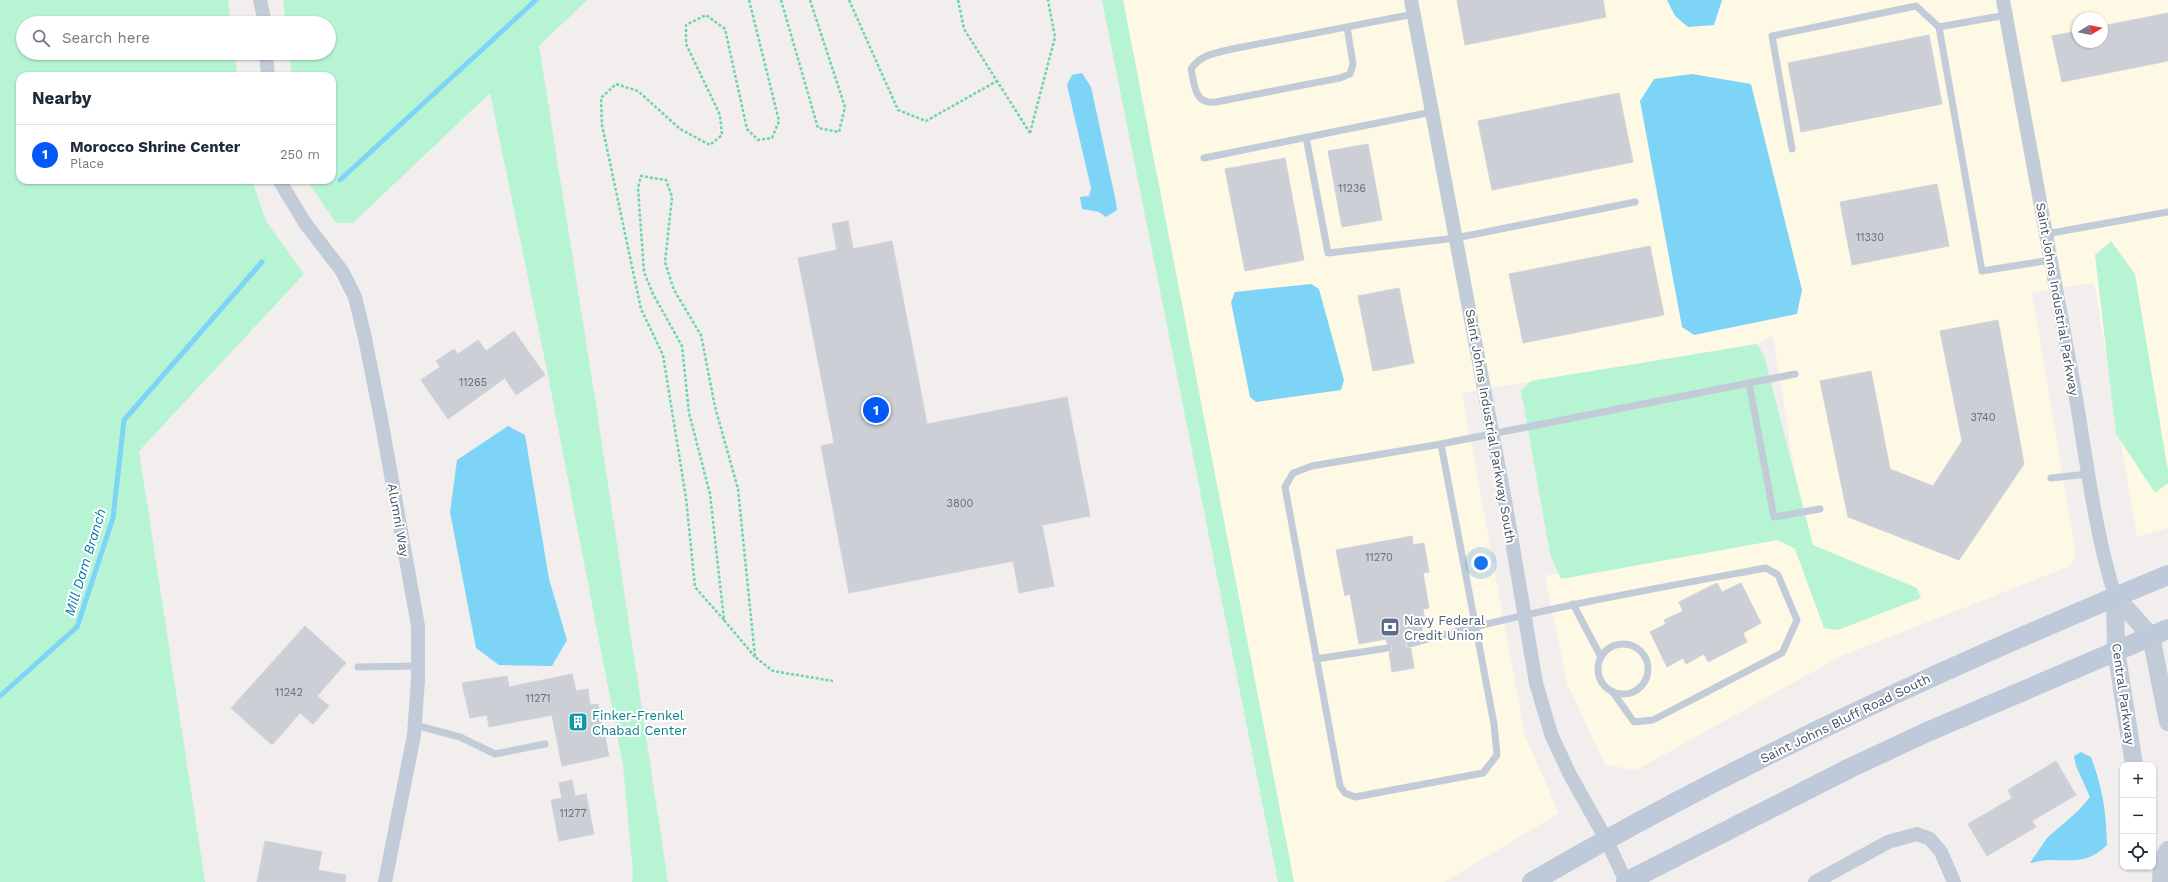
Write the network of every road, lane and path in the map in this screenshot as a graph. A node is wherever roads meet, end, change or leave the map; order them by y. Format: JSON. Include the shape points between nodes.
{"nodes":[{"id":1,"x":260,"y":0,"type":"edge"},
{"id":2,"x":749,"y":0,"type":"edge"},
{"id":3,"x":781,"y":0,"type":"edge"},
{"id":4,"x":810,"y":0,"type":"edge"},
{"id":5,"x":849,"y":0,"type":"edge"},
{"id":6,"x":958,"y":0,"type":"edge"},
{"id":7,"x":1048,"y":0,"type":"edge"},
{"id":8,"x":1411,"y":0,"type":"edge"},
{"id":9,"x":2003,"y":0,"type":"edge"},
{"id":10,"x":1414,"y":14,"type":"junction"},
{"id":11,"x":2006,"y":15,"type":"junction"},
{"id":12,"x":263,"y":16,"type":"edge"},
{"id":13,"x":1347,"y":27,"type":"junction"},
{"id":14,"x":1939,"y":28,"type":"junction"},
{"id":15,"x":267,"y":60,"type":"edge"},
{"id":16,"x":268,"y":72,"type":"edge"},
{"id":17,"x":997,"y":80,"type":"junction"},
{"id":18,"x":1432,"y":112,"type":"junction"},
{"id":19,"x":1306,"y":137,"type":"junction"},
{"id":20,"x":1792,"y":150,"type":"dead end"},
{"id":21,"x":1204,"y":158,"type":"dead end"},
{"id":22,"x":281,"y":184,"type":"edge"},
{"id":23,"x":1635,"y":202,"type":"dead end"},
{"id":24,"x":2168,"y":212,"type":"edge"},
{"id":25,"x":2046,"y":234,"type":"junction"},
{"id":26,"x":1456,"y":238,"type":"junction"},
{"id":27,"x":2051,"y":260,"type":"junction"},
{"id":28,"x":1795,"y":374,"type":"dead end"},
{"id":29,"x":1749,"y":383,"type":"junction"},
{"id":30,"x":1493,"y":434,"type":"junction"},
{"id":31,"x":1441,"y":444,"type":"junction"},
{"id":32,"x":2088,"y":474,"type":"junction"},
{"id":33,"x":2051,"y":478,"type":"dead end"},
{"id":34,"x":1820,"y":509,"type":"dead end"},
{"id":35,"x":2168,"y":575,"type":"edge"},
{"id":36,"x":2115,"y":596,"type":"junction"},
{"id":37,"x":1572,"y":604,"type":"junction"},
{"id":38,"x":1526,"y":616,"type":"junction"},
{"id":39,"x":724,"y":620,"type":"junction"},
{"id":40,"x":1475,"y":626,"type":"junction"},
{"id":41,"x":2160,"y":633,"type":"edge"},
{"id":42,"x":1410,"y":644,"type":"dead end"},
{"id":43,"x":1388,"y":648,"type":"dead end"},
{"id":44,"x":2116,"y":650,"type":"junction"},
{"id":45,"x":1601,"y":656,"type":"junction"},
{"id":46,"x":755,"y":657,"type":"junction"},
{"id":47,"x":1316,"y":659,"type":"junction"},
{"id":48,"x":418,"y":666,"type":"junction"},
{"id":49,"x":358,"y":667,"type":"dead end"},
{"id":50,"x":833,"y":681,"type":"dead end"},
{"id":51,"x":1612,"y":691,"type":"junction"},
{"id":52,"x":2168,"y":722,"type":"edge"},
{"id":53,"x":415,"y":725,"type":"junction"},
{"id":54,"x":545,"y":744,"type":"dead end"},
{"id":55,"x":2134,"y":762,"type":"edge"},
{"id":56,"x":1606,"y":839,"type":"junction"},
{"id":57,"x":2163,"y":854,"type":"edge"},
{"id":58,"x":385,"y":882,"type":"edge"},
{"id":59,"x":1532,"y":882,"type":"edge"},
{"id":60,"x":1626,"y":882,"type":"edge"},
{"id":61,"x":1815,"y":882,"type":"edge"},
{"id":62,"x":1954,"y":882,"type":"edge"},
{"id":63,"x":2161,"y":882,"type":"edge"}],
"edges":[{"from":1,"to":12,"type":"street"},
{"from":2,"to":39,"type":"path","via":[[779,121],[772,138],[758,140],[747,129],[725,29],[706,15],[686,25],[686,44],[720,114],[722,135],[710,145],[680,129],[638,91],[616,84],[601,98],[602,125],[641,309],[663,354],[686,498],[695,588]]},
{"from":3,"to":4,"type":"path","via":[[818,128],[839,132],[845,107]]},
{"from":5,"to":17,"type":"path","via":[[898,110],[926,121]]},
{"from":6,"to":17,"type":"path","via":[[964,29]]},
{"from":7,"to":17,"type":"path","via":[[1055,37],[1030,133]]},
{"from":8,"to":10,"type":"street","name":"Saint Johns Industrial Parkway South"},
{"from":9,"to":11,"type":"street","name":"Saint Johns Industrial Parkway"},
{"from":10,"to":13,"type":"lane"},
{"from":10,"to":18,"type":"street","name":"Saint Johns Industrial Parkway South"},
{"from":11,"to":14,"type":"lane"},
{"from":11,"to":25,"type":"street","name":"Saint Johns Industrial Parkway"},
{"from":13,"to":13,"type":"lane","via":[[1205,55],[1191,69],[1196,92],[1200,99],[1207,103],[1216,102],[1350,74],[1353,64]]},
{"from":14,"to":20,"type":"lane","via":[[1916,6],[1772,36]]},
{"from":14,"to":27,"type":"lane","via":[[1982,271]]},
{"from":15,"to":16,"type":"street"},
{"from":18,"to":19,"type":"lane"},
{"from":18,"to":26,"type":"street","name":"Saint Johns Industrial Parkway South"},
{"from":19,"to":21,"type":"lane"},
{"from":19,"to":26,"type":"lane","via":[[1328,253]]},
{"from":22,"to":48,"type":"street","name":"Alumni Way","via":[[305,223],[342,271],[355,298],[381,419],[416,618]]},
{"from":23,"to":26,"type":"lane"},
{"from":24,"to":25,"type":"lane"},
{"from":25,"to":27,"type":"street","name":"Saint Johns Industrial Parkway"},
{"from":26,"to":30,"type":"street","name":"Saint Johns Industrial Parkway South"},
{"from":27,"to":32,"type":"street","name":"Saint Johns Industrial Parkway"},
{"from":28,"to":29,"type":"lane"},
{"from":29,"to":30,"type":"lane"},
{"from":29,"to":34,"type":"lane","via":[[1774,517]]},
{"from":30,"to":31,"type":"lane"},
{"from":30,"to":38,"type":"street","name":"Saint Johns Industrial Parkway South"},
{"from":31,"to":40,"type":"lane"},
{"from":31,"to":47,"type":"lane","via":[[1312,466],[1293,473],[1285,487]]},
{"from":32,"to":33,"type":"lane"},
{"from":32,"to":36,"type":"street","name":"Saint Johns Industrial Parkway","via":[[2106,568]]},
{"from":35,"to":36,"type":"main road","name":"Saint Johns Bluff Road South"},
{"from":36,"to":41,"type":"street"},
{"from":36,"to":44,"type":"street","name":"Central Parkway"},
{"from":36,"to":56,"type":"main road","name":"Saint Johns Bluff Road South","via":[[1935,674],[1720,779]]},
{"from":37,"to":38,"type":"lane"},
{"from":37,"to":45,"type":"lane"},
{"from":37,"to":51,"type":"lane","via":[[1766,568],[1778,575],[1798,620],[1782,653],[1653,720],[1634,722]]},
{"from":38,"to":40,"type":"lane"},
{"from":38,"to":56,"type":"street","name":"Saint Johns Industrial Parkway South","via":[[1536,683],[1551,734],[1570,775]]},
{"from":39,"to":46,"type":"path"},
{"from":39,"to":46,"type":"path","via":[[710,494],[689,413],[682,346],[653,294],[644,272],[638,188],[641,176],[666,180],[672,198],[665,262],[674,290],[701,335],[715,407],[738,489]]},
{"from":40,"to":42,"type":"lane"},
{"from":40,"to":47,"type":"lane","via":[[1494,724],[1497,755],[1483,773],[1355,797],[1345,794],[1340,786]]},
{"from":41,"to":44,"type":"main road"},
{"from":41,"to":52,"type":"street"},
{"from":43,"to":47,"type":"lane"},
{"from":44,"to":55,"type":"street","name":"Central Parkway"},
{"from":44,"to":60,"type":"main road","via":[[1850,768]]},
{"from":45,"to":51,"type":"lane","via":[[1598,672],[1601,680]]},
{"from":45,"to":51,"type":"lane","via":[[1613,646],[1630,644],[1640,651],[1647,662],[1648,670],[1642,685],[1628,693]]},
{"from":46,"to":50,"type":"path","via":[[773,671]]},
{"from":48,"to":49,"type":"lane"},
{"from":48,"to":53,"type":"street","name":"Alumni Way"},
{"from":53,"to":54,"type":"lane","via":[[460,737],[496,754]]},
{"from":53,"to":58,"type":"street","name":"Alumni Way"},
{"from":56,"to":59,"type":"main road","name":"Saint Johns Bluff Road South"},
{"from":56,"to":60,"type":"street","name":"Saint Johns Industrial Parkway South"},
{"from":57,"to":63,"type":"street"},
{"from":61,"to":62,"type":"street","via":[[1888,842],[1917,834],[1930,839],[1942,852]]}]}
